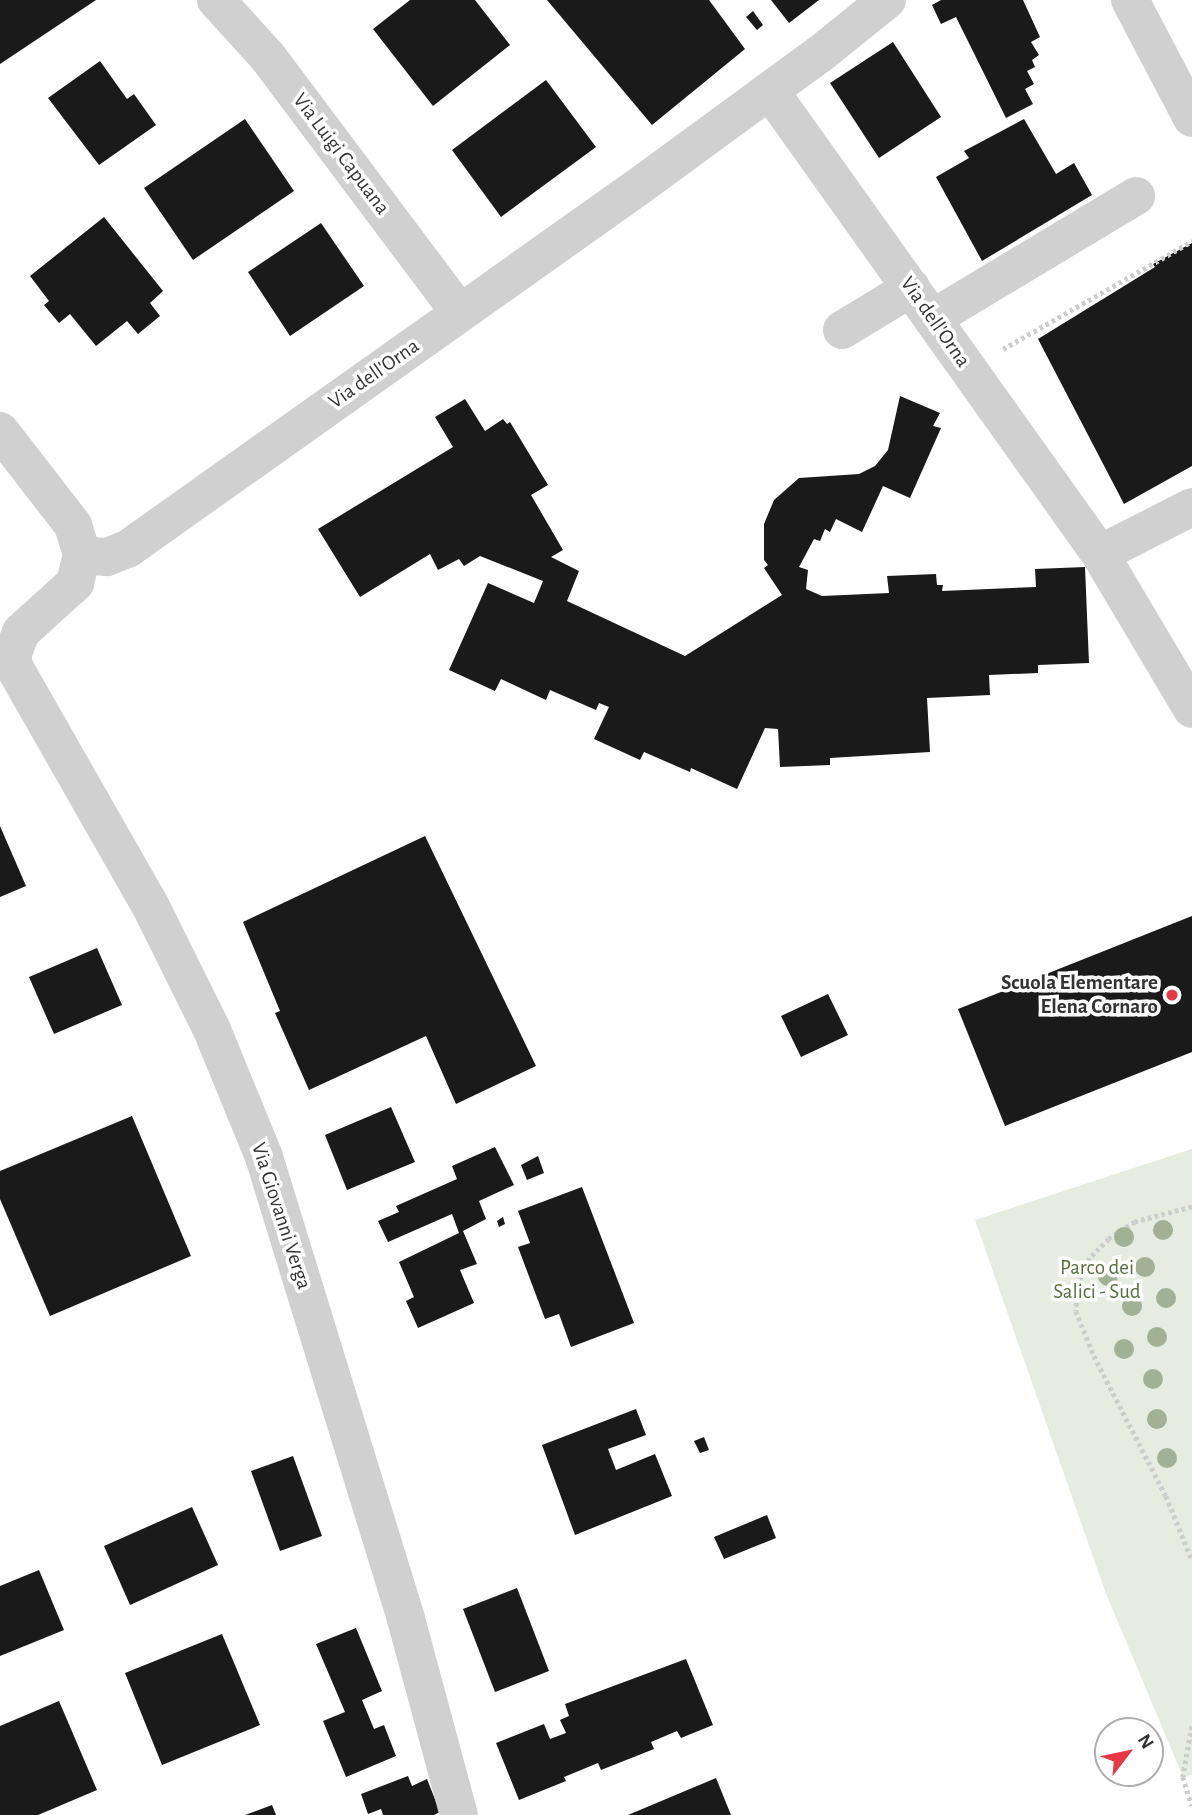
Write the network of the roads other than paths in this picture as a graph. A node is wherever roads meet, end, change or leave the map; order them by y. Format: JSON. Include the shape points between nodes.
{"nodes":[{"id":1,"x":216,"y":0,"type":"edge"},
{"id":2,"x":1130,"y":0,"type":"edge"},
{"id":3,"x":878,"y":3,"type":"edge"},
{"id":4,"x":770,"y":91,"type":"junction"},
{"id":5,"x":1192,"y":118,"type":"edge"},
{"id":6,"x":1136,"y":196,"type":"dead end"},
{"id":7,"x":922,"y":303,"type":"junction"},
{"id":8,"x":460,"y":313,"type":"junction"},
{"id":9,"x":842,"y":330,"type":"dead end"},
{"id":10,"x":0,"y":431,"type":"edge"},
{"id":11,"x":1192,"y":507,"type":"edge"},
{"id":12,"x":1100,"y":554,"type":"junction"},
{"id":13,"x":82,"y":555,"type":"junction"},
{"id":14,"x":6,"y":655,"type":"edge"},
{"id":15,"x":1192,"y":709,"type":"edge"},
{"id":16,"x":459,"y":1815,"type":"edge"}],
"edges":[{"from":1,"to":8,"type":"street","name":"Via Luigi Capuana","via":[[267,57]]},
{"from":2,"to":5,"type":"street"},
{"from":3,"to":4,"type":"street","name":"Via dell'Orna"},
{"from":4,"to":7,"type":"street","name":"Via dell'Orna"},
{"from":4,"to":8,"type":"street","name":"Via dell'Orna"},
{"from":6,"to":7,"type":"street"},
{"from":7,"to":9,"type":"street"},
{"from":7,"to":12,"type":"street","name":"Via dell'Orna"},
{"from":8,"to":13,"type":"street","name":"Via dell'Orna","via":[[129,548],[107,557]]},
{"from":10,"to":13,"type":"street","via":[[74,525]]},
{"from":11,"to":12,"type":"street"},
{"from":12,"to":15,"type":"street","name":"Via dell'Orna"},
{"from":13,"to":14,"type":"street","via":[[75,583],[21,632]]},
{"from":14,"to":16,"type":"street","name":"Via Giovanni Verga","via":[[149,903],[212,1030],[264,1157],[406,1619]]}]}
